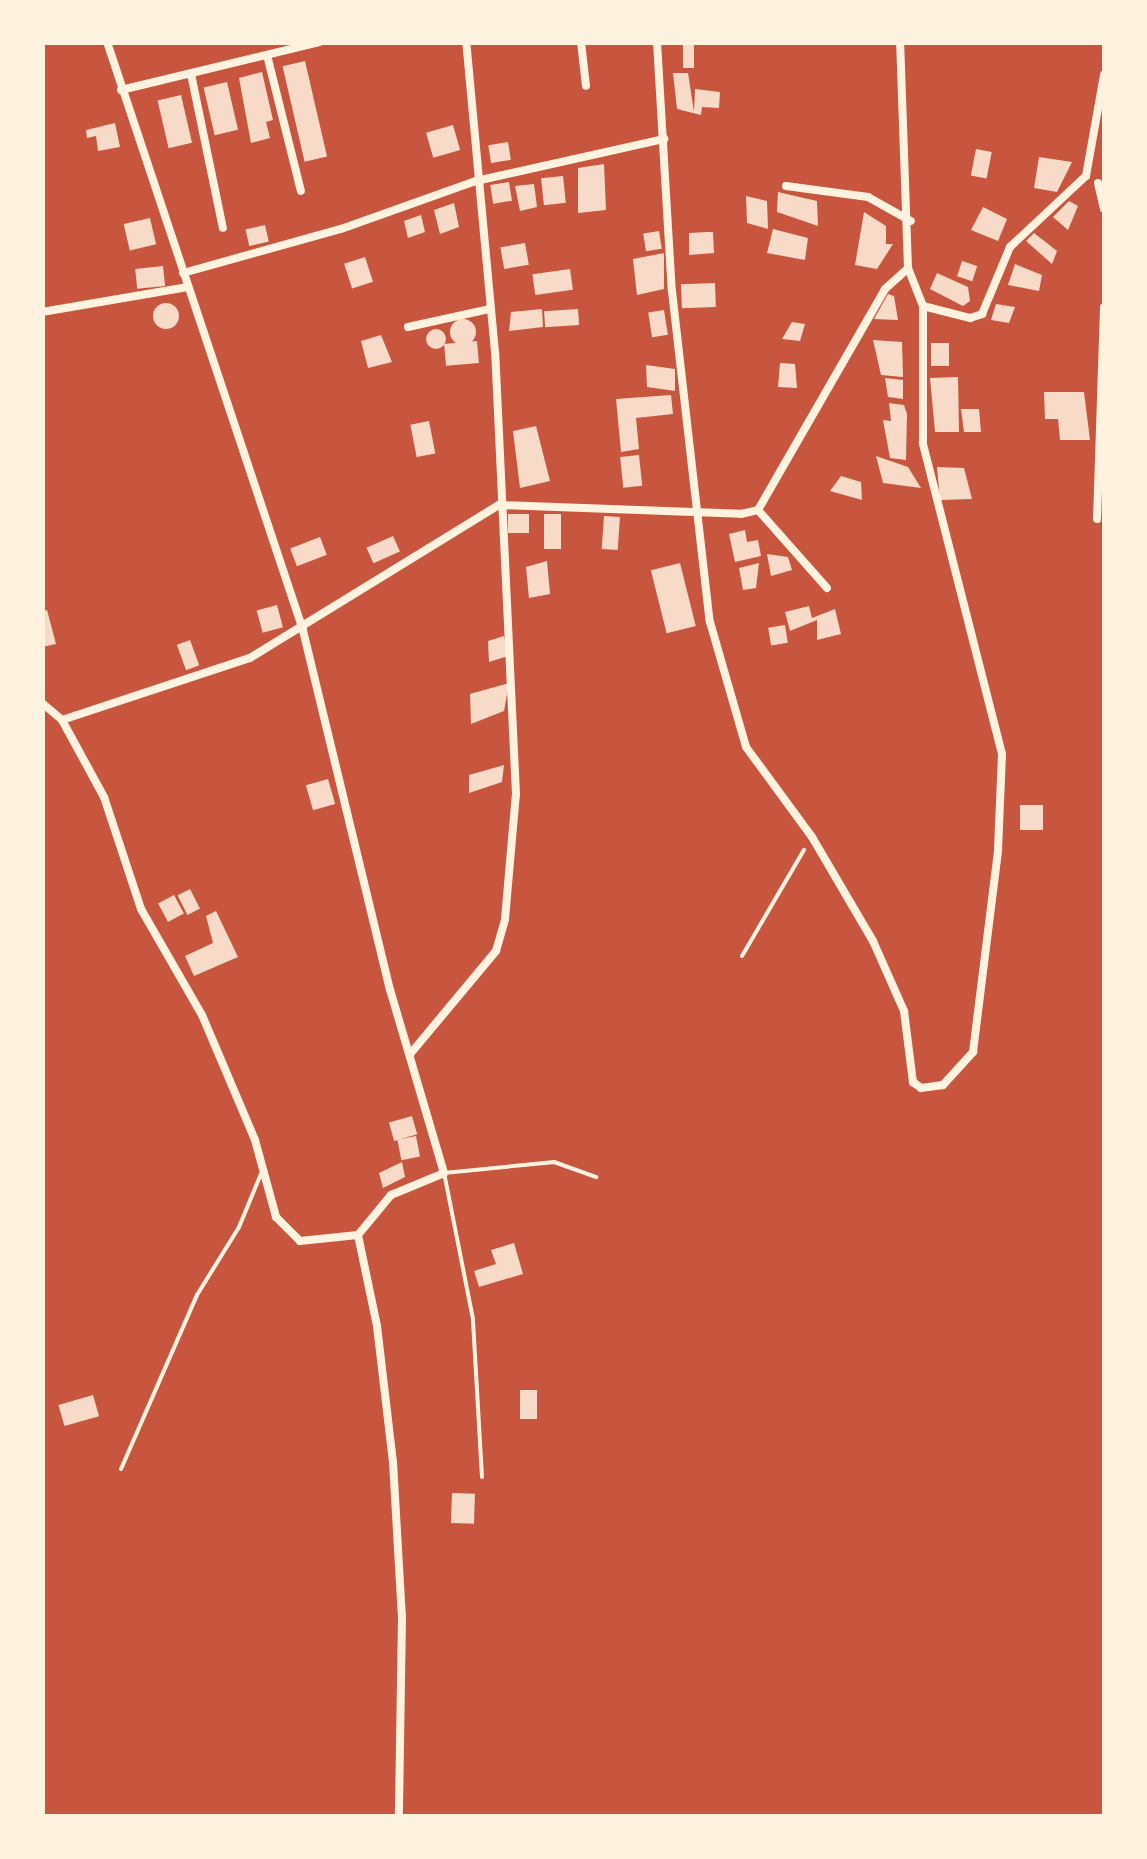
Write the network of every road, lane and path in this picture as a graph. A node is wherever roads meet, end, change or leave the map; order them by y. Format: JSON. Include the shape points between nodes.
{"nodes":[{"id":1,"x":107,"y":42,"type":"edge"},
{"id":2,"x":319,"y":42,"type":"edge"},
{"id":3,"x":466,"y":42,"type":"edge"},
{"id":4,"x":581,"y":42,"type":"edge"},
{"id":5,"x":657,"y":42,"type":"edge"},
{"id":6,"x":900,"y":42,"type":"edge"},
{"id":7,"x":267,"y":55,"type":"junction"},
{"id":8,"x":190,"y":74,"type":"junction"},
{"id":9,"x":1104,"y":75,"type":"edge"},
{"id":10,"x":586,"y":86,"type":"dead end"},
{"id":11,"x":121,"y":90,"type":"junction"},
{"id":12,"x":664,"y":139,"type":"junction"},
{"id":13,"x":1086,"y":176,"type":"junction"},
{"id":14,"x":476,"y":181,"type":"junction"},
{"id":15,"x":1101,"y":184,"type":"edge"},
{"id":16,"x":786,"y":186,"type":"dead end"},
{"id":17,"x":301,"y":190,"type":"dead end"},
{"id":18,"x":1104,"y":208,"type":"edge"},
{"id":19,"x":911,"y":221,"type":"junction"},
{"id":20,"x":223,"y":228,"type":"dead end"},
{"id":21,"x":908,"y":268,"type":"junction"},
{"id":22,"x":183,"y":273,"type":"junction"},
{"id":23,"x":188,"y":287,"type":"junction"},
{"id":24,"x":923,"y":306,"type":"junction"},
{"id":25,"x":1104,"y":307,"type":"edge"},
{"id":26,"x":490,"y":309,"type":"junction"},
{"id":27,"x":42,"y":312,"type":"edge"},
{"id":28,"x":408,"y":327,"type":"dead end"},
{"id":29,"x":499,"y":505,"type":"junction"},
{"id":30,"x":692,"y":508,"type":"junction"},
{"id":31,"x":758,"y":510,"type":"junction"},
{"id":32,"x":1097,"y":519,"type":"dead end"},
{"id":33,"x":826,"y":588,"type":"dead end"},
{"id":34,"x":303,"y":630,"type":"junction"},
{"id":35,"x":42,"y":703,"type":"edge"},
{"id":36,"x":62,"y":720,"type":"junction"},
{"id":37,"x":812,"y":837,"type":"junction"},
{"id":38,"x":742,"y":956,"type":"dead end"},
{"id":39,"x":411,"y":1053,"type":"junction"},
{"id":40,"x":264,"y":1164,"type":"junction"},
{"id":41,"x":444,"y":1173,"type":"junction"},
{"id":42,"x":596,"y":1177,"type":"dead end"},
{"id":43,"x":358,"y":1235,"type":"junction"},
{"id":44,"x":120,"y":1469,"type":"dead end"},
{"id":45,"x":482,"y":1477,"type":"dead end"},
{"id":46,"x":399,"y":1816,"type":"edge"}],
"edges":[{"from":1,"to":11,"type":"street"},
{"from":2,"to":7,"type":"street"},
{"from":3,"to":14,"type":"street"},
{"from":4,"to":10,"type":"street"},
{"from":5,"to":12,"type":"street"},
{"from":6,"to":19,"type":"street"},
{"from":7,"to":8,"type":"street"},
{"from":7,"to":17,"type":"street"},
{"from":8,"to":11,"type":"street"},
{"from":8,"to":20,"type":"street"},
{"from":9,"to":13,"type":"street"},
{"from":11,"to":22,"type":"street"},
{"from":12,"to":14,"type":"street"},
{"from":12,"to":30,"type":"street"},
{"from":13,"to":15,"type":"street"},
{"from":13,"to":24,"type":"street","via":[[1010,246],[982,314],[970,318]]},
{"from":14,"to":22,"type":"street","via":[[341,230]]},
{"from":14,"to":26,"type":"street"},
{"from":15,"to":18,"type":"street"},
{"from":16,"to":19,"type":"street","via":[[868,197]]},
{"from":19,"to":21,"type":"street"},
{"from":21,"to":24,"type":"street"},
{"from":21,"to":31,"type":"street","via":[[885,289]]},
{"from":22,"to":23,"type":"street"},
{"from":23,"to":27,"type":"street"},
{"from":23,"to":34,"type":"street"},
{"from":24,"to":37,"type":"street","via":[[921,410],[929,485],[1002,754],[976,1037],[966,1064],[943,1084],[922,1088],[914,1082],[904,1011],[873,940]]},
{"from":25,"to":32,"type":"street"},
{"from":26,"to":28,"type":"street"},
{"from":26,"to":29,"type":"street"},
{"from":29,"to":30,"type":"street"},
{"from":29,"to":34,"type":"street"},
{"from":29,"to":39,"type":"street","via":[[517,713],[505,919],[479,979]]},
{"from":30,"to":31,"type":"street"},
{"from":30,"to":37,"type":"street","via":[[710,622],[746,747]]},
{"from":31,"to":33,"type":"street"},
{"from":34,"to":36,"type":"street","via":[[200,678]]},
{"from":34,"to":39,"type":"street"},
{"from":35,"to":36,"type":"street"},
{"from":36,"to":40,"type":"street","via":[[104,798],[141,909],[202,1015]]},
{"from":37,"to":38,"type":"path"},
{"from":39,"to":41,"type":"street"},
{"from":40,"to":43,"type":"street","via":[[276,1217],[287,1234],[300,1241]]},
{"from":40,"to":44,"type":"lane"},
{"from":41,"to":42,"type":"lane","via":[[554,1162]]},
{"from":41,"to":43,"type":"street","via":[[392,1195]]},
{"from":41,"to":45,"type":"lane","via":[[473,1319]]},
{"from":43,"to":46,"type":"street","via":[[378,1326],[393,1462],[402,1617]]}]}
